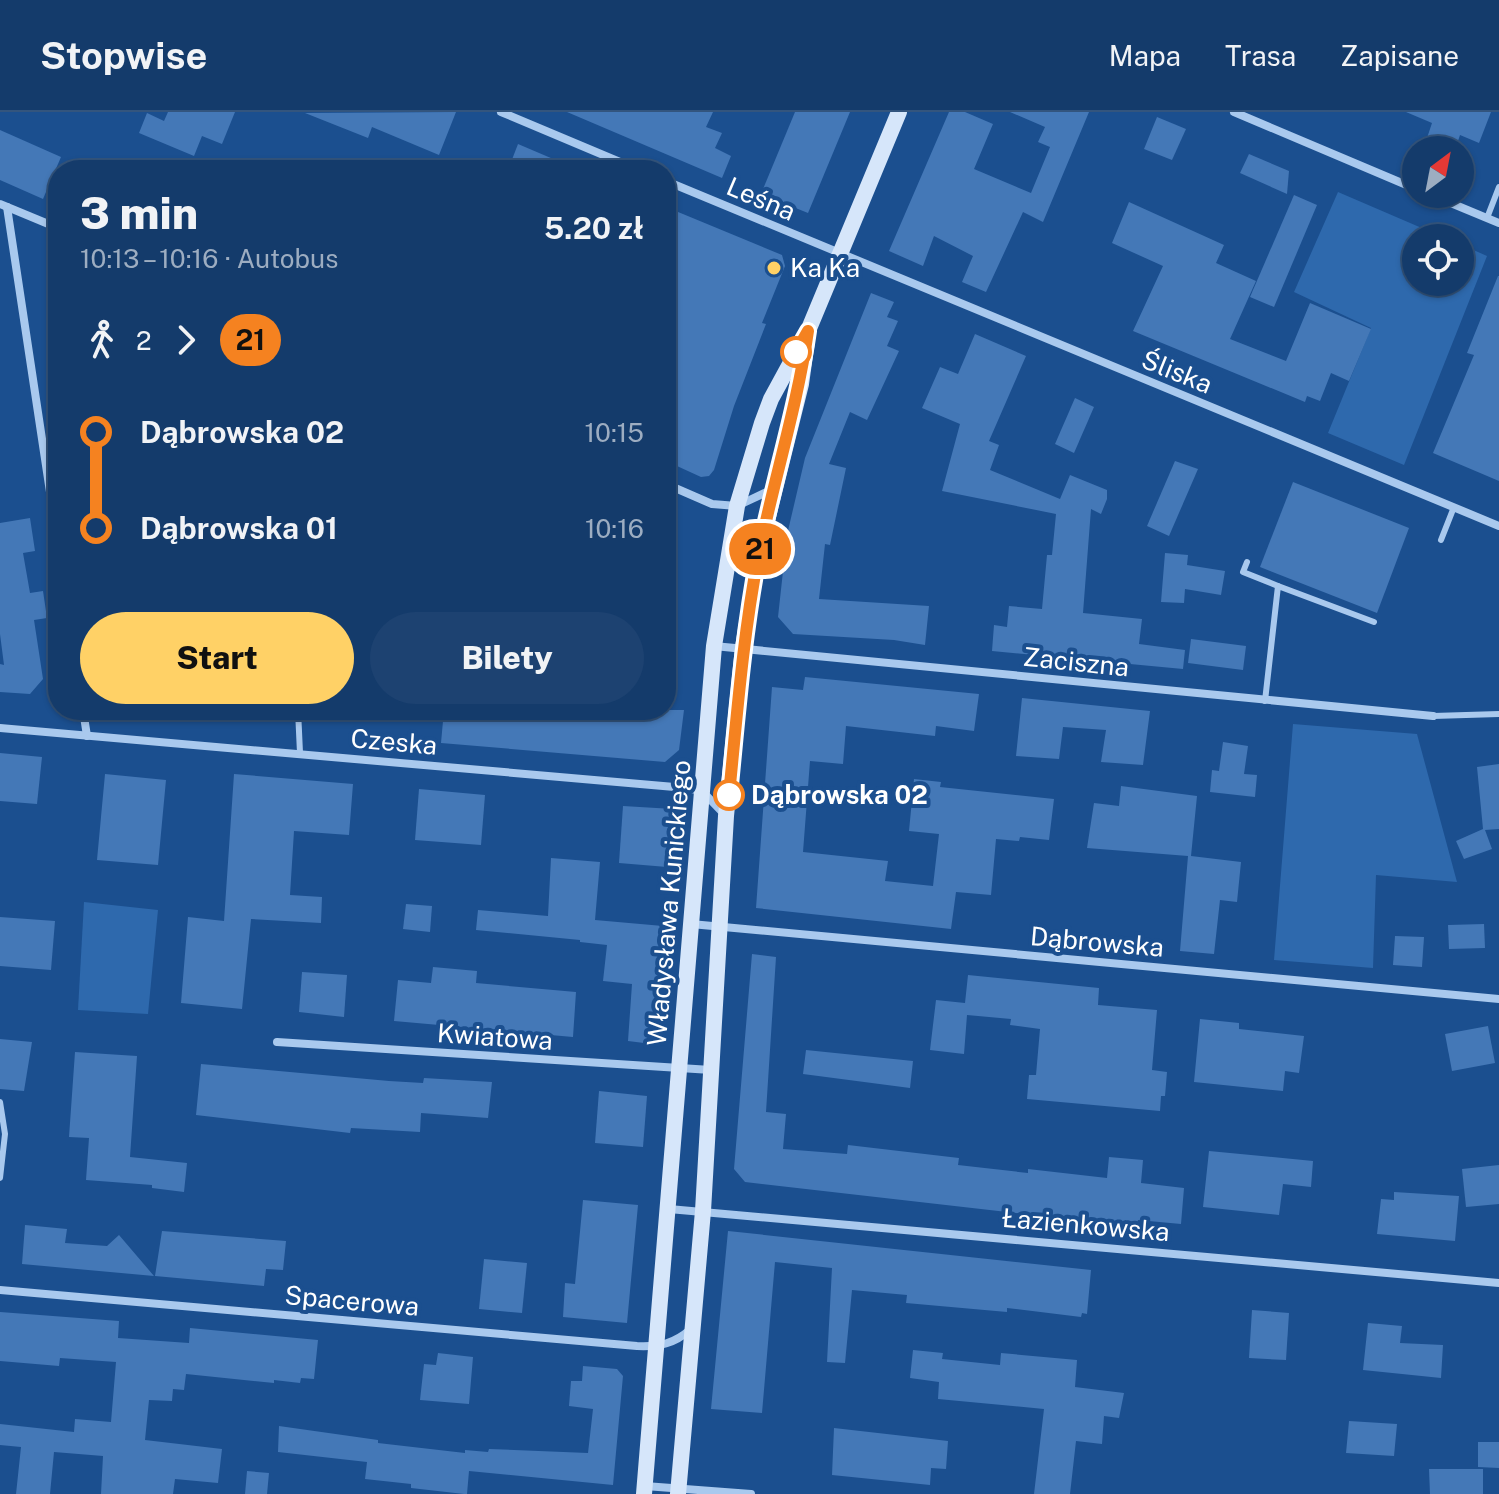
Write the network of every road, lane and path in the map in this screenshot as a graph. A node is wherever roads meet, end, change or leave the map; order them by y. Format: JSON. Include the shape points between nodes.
{"nodes":[{"id":1,"x":501,"y":112,"type":"edge"},
{"id":2,"x":899,"y":112,"type":"edge"},
{"id":3,"x":1234,"y":112,"type":"edge"},
{"id":4,"x":615,"y":160,"type":"edge"},
{"id":5,"x":1402,"y":183,"type":"edge"},
{"id":6,"x":676,"y":185,"type":"edge"},
{"id":7,"x":1499,"y":187,"type":"edge"},
{"id":8,"x":3,"y":205,"type":"edge"},
{"id":9,"x":1463,"y":208,"type":"edge"},
{"id":10,"x":1487,"y":218,"type":"junction"},
{"id":11,"x":1499,"y":223,"type":"edge"},
{"id":12,"x":48,"y":224,"type":"edge"},
{"id":13,"x":840,"y":255,"type":"junction"},
{"id":14,"x":808,"y":331,"type":"junction"},
{"id":15,"x":48,"y":483,"type":"edge"},
{"id":16,"x":676,"y":488,"type":"edge"},
{"id":17,"x":773,"y":488,"type":"junction"},
{"id":18,"x":737,"y":506,"type":"junction"},
{"id":19,"x":1454,"y":507,"type":"junction"},
{"id":20,"x":1499,"y":526,"type":"edge"},
{"id":21,"x":1441,"y":540,"type":"dead end"},
{"id":22,"x":1247,"y":562,"type":"dead end"},
{"id":23,"x":1278,"y":586,"type":"junction"},
{"id":24,"x":1374,"y":622,"type":"dead end"},
{"id":25,"x":714,"y":646,"type":"junction"},
{"id":26,"x":743,"y":647,"type":"junction"},
{"id":27,"x":1265,"y":701,"type":"junction"},
{"id":28,"x":1499,"y":714,"type":"edge"},
{"id":29,"x":1433,"y":716,"type":"joint"},
{"id":30,"x":85,"y":720,"type":"edge"},
{"id":31,"x":298,"y":720,"type":"edge"},
{"id":32,"x":0,"y":728,"type":"edge"},
{"id":33,"x":87,"y":736,"type":"junction"},
{"id":34,"x":300,"y":753,"type":"junction"},
{"id":35,"x":702,"y":791,"type":"junction"},
{"id":36,"x":726,"y":816,"type":"junction"},
{"id":37,"x":691,"y":924,"type":"junction"},
{"id":38,"x":718,"y":927,"type":"junction"},
{"id":39,"x":1499,"y":999,"type":"edge"},
{"id":40,"x":277,"y":1042,"type":"dead end"},
{"id":41,"x":678,"y":1070,"type":"junction"},
{"id":42,"x":711,"y":1070,"type":"junction"},
{"id":43,"x":0,"y":1102,"type":"edge"},
{"id":44,"x":0,"y":1178,"type":"edge"},
{"id":45,"x":669,"y":1209,"type":"junction"},
{"id":46,"x":703,"y":1211,"type":"junction"},
{"id":47,"x":1499,"y":1283,"type":"edge"},
{"id":48,"x":0,"y":1290,"type":"edge"},
{"id":49,"x":694,"y":1326,"type":"junction"},
{"id":50,"x":656,"y":1346,"type":"junction"},
{"id":51,"x":644,"y":1490,"type":"edge"},
{"id":52,"x":678,"y":1491,"type":"edge"},
{"id":53,"x":726,"y":1493,"type":"edge"},
{"id":54,"x":751,"y":1494,"type":"edge"}],
"edges":[{"from":1,"to":4,"type":"street"},
{"from":2,"to":13,"type":"main road","name":"Władysława Kunickiego"},
{"from":3,"to":5,"type":"street"},
{"from":6,"to":13,"type":"street","name":"Leśna"},
{"from":7,"to":10,"type":"lane"},
{"from":8,"to":12,"type":"street"},
{"from":8,"to":15,"type":"street"},
{"from":9,"to":10,"type":"street"},
{"from":10,"to":11,"type":"street"},
{"from":13,"to":14,"type":"main road","name":"Władysława Kunickiego"},
{"from":13,"to":19,"type":"street","name":"Śliska"},
{"from":14,"to":17,"type":"main road","name":"Władysława Kunickiego","via":[[801,384]]},
{"from":14,"to":18,"type":"main road","name":"Władysława Kunickiego","via":[[771,399]]},
{"from":16,"to":18,"type":"street","via":[[712,504]]},
{"from":17,"to":18,"type":"street"},
{"from":17,"to":26,"type":"main road","name":"Władysława Kunickiego"},
{"from":18,"to":25,"type":"main road","name":"Władysława Kunickiego"},
{"from":19,"to":20,"type":"street","name":"Śliska"},
{"from":19,"to":21,"type":"lane"},
{"from":22,"to":23,"type":"lane","via":[[1243,572]]},
{"from":23,"to":24,"type":"lane"},
{"from":23,"to":27,"type":"lane"},
{"from":25,"to":26,"type":"street","name":"Zaciszna"},
{"from":25,"to":35,"type":"main road","name":"Władysława Kunickiego"},
{"from":26,"to":27,"type":"street","name":"Zaciszna"},
{"from":26,"to":36,"type":"main road","name":"Władysława Kunickiego"},
{"from":27,"to":29,"type":"street","name":"Zaciszna"},
{"from":28,"to":29,"type":"lane"},
{"from":30,"to":33,"type":"street"},
{"from":31,"to":34,"type":"lane"},
{"from":32,"to":33,"type":"street","name":"Czeska"},
{"from":33,"to":34,"type":"street","name":"Czeska"},
{"from":34,"to":35,"type":"street","name":"Czeska"},
{"from":35,"to":36,"type":"street"},
{"from":35,"to":37,"type":"main road","name":"Władysława Kunickiego"},
{"from":36,"to":38,"type":"main road","name":"Władysława Kunickiego"},
{"from":37,"to":38,"type":"street","name":"Dąbrowska"},
{"from":37,"to":41,"type":"main road","name":"Władysława Kunickiego"},
{"from":38,"to":39,"type":"street","name":"Dąbrowska"},
{"from":38,"to":42,"type":"main road","name":"Władysława Kunickiego"},
{"from":40,"to":41,"type":"street","name":"Kwiatowa"},
{"from":41,"to":42,"type":"street","name":"Kwiatowa"},
{"from":41,"to":45,"type":"main road","name":"Władysława Kunickiego"},
{"from":42,"to":46,"type":"main road","name":"Władysława Kunickiego"},
{"from":43,"to":44,"type":"lane","via":[[5,1134]]},
{"from":45,"to":46,"type":"street","name":"Łazienkowska"},
{"from":45,"to":50,"type":"main road","name":"Władysława Kunickiego"},
{"from":46,"to":47,"type":"street","name":"Łazienkowska"},
{"from":46,"to":49,"type":"main road","name":"Władysława Kunickiego"},
{"from":48,"to":50,"type":"street","name":"Spacerowa"},
{"from":49,"to":50,"type":"street","via":[[677,1341]]},
{"from":49,"to":52,"type":"main road","name":"Władysława Kunickiego"},
{"from":50,"to":51,"type":"main road","name":"Władysława Kunickiego"},
{"from":51,"to":52,"type":"street"},
{"from":52,"to":53,"type":"street"},
{"from":53,"to":54,"type":"street"}]}
